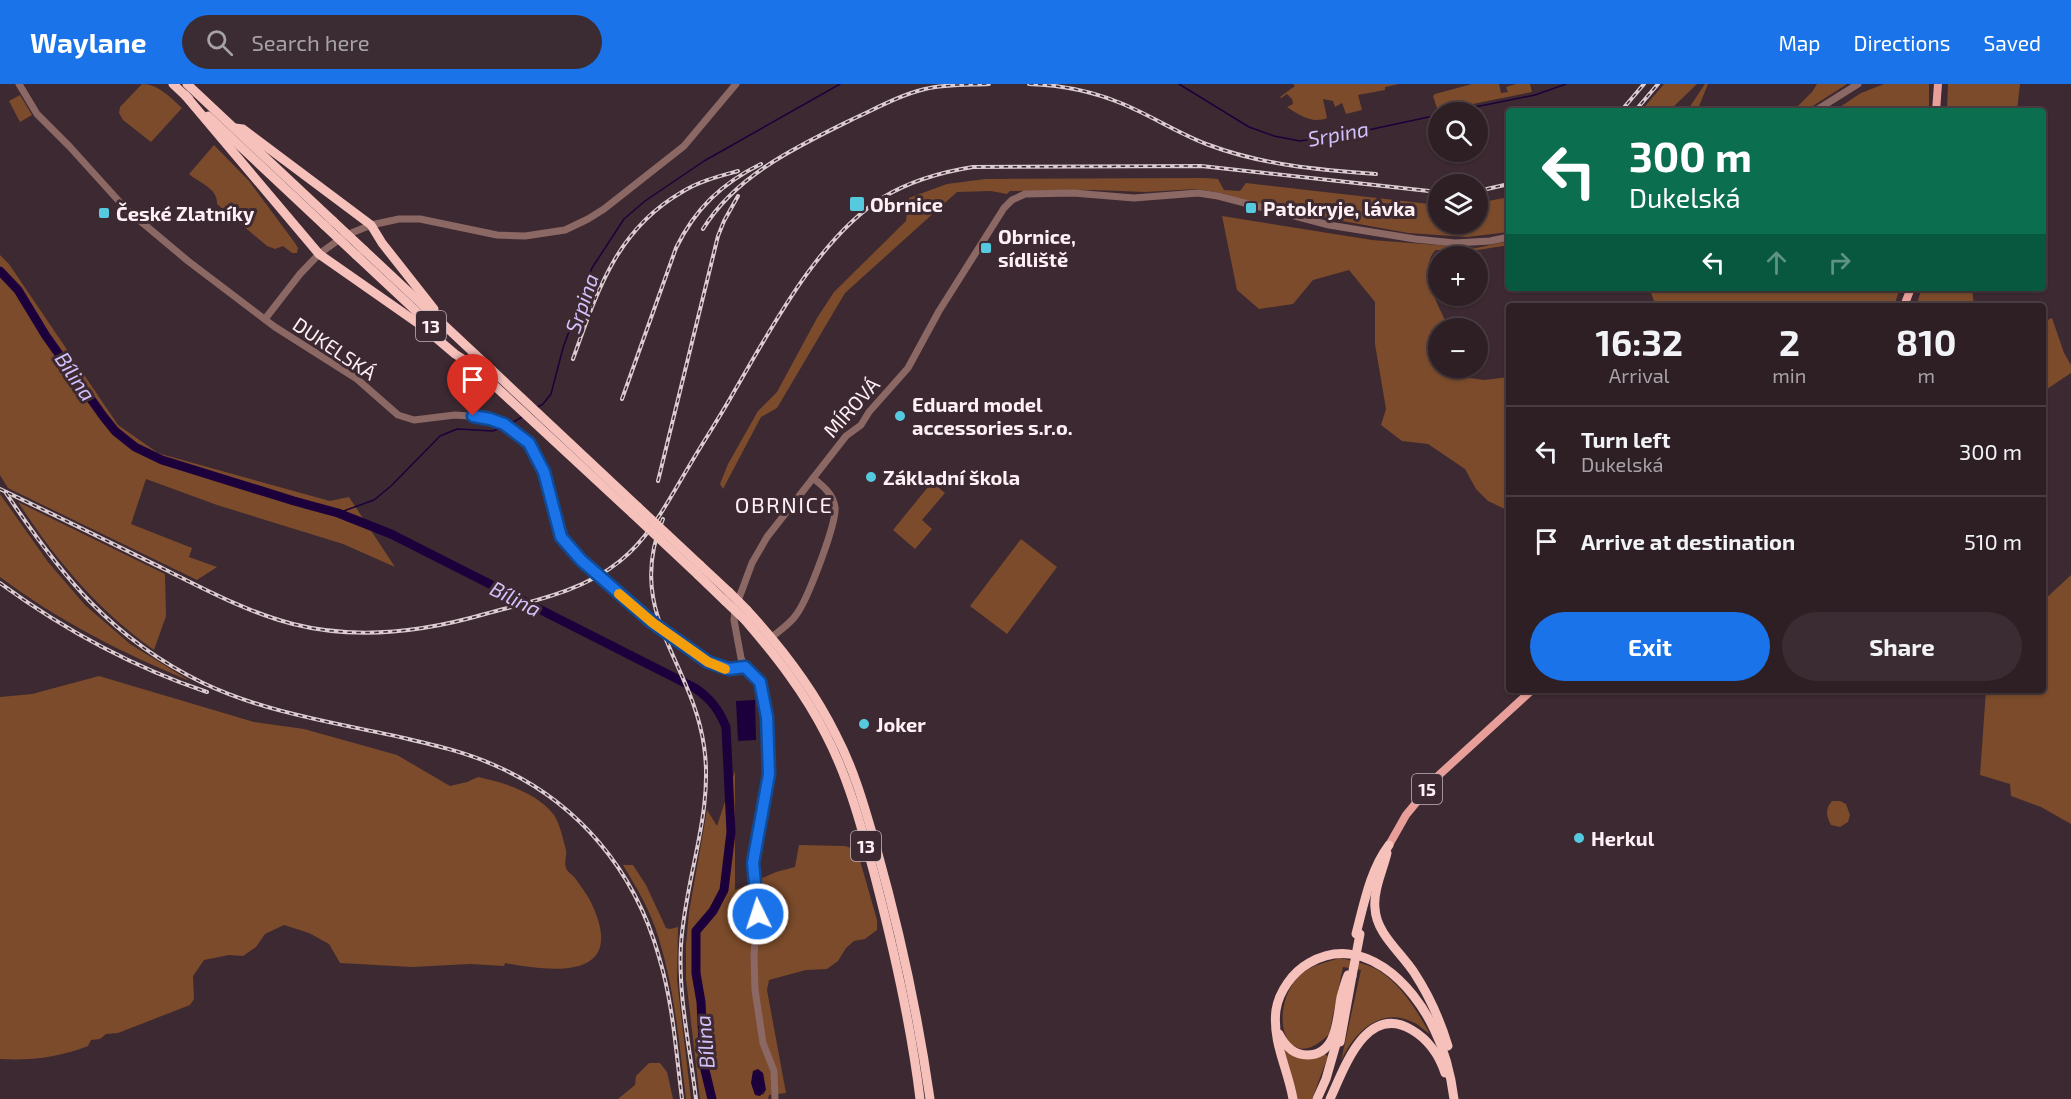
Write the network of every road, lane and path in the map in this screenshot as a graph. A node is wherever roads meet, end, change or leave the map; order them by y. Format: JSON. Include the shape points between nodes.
{"nodes":[{"id":1,"x":19,"y":84,"type":"edge"},
{"id":2,"x":173,"y":84,"type":"edge"},
{"id":3,"x":188,"y":84,"type":"edge"},
{"id":4,"x":736,"y":84,"type":"edge"},
{"id":5,"x":1857,"y":84,"type":"edge"},
{"id":6,"x":1938,"y":84,"type":"edge"},
{"id":7,"x":185,"y":95,"type":"junction"},
{"id":8,"x":1820,"y":108,"type":"edge"},
{"id":9,"x":1936,"y":108,"type":"edge"},
{"id":10,"x":235,"y":128,"type":"junction"},
{"id":11,"x":328,"y":223,"type":"junction"},
{"id":12,"x":371,"y":225,"type":"junction"},
{"id":13,"x":1506,"y":238,"type":"edge"},
{"id":14,"x":360,"y":253,"type":"junction"},
{"id":15,"x":319,"y":254,"type":"junction"},
{"id":16,"x":265,"y":319,"type":"junction"},
{"id":17,"x":441,"y":321,"type":"junction"},
{"id":18,"x":472,"y":364,"type":"junction"},
{"id":19,"x":509,"y":393,"type":"junction"},
{"id":20,"x":813,"y":478,"type":"junction"},
{"id":21,"x":728,"y":597,"type":"junction"},
{"id":22,"x":772,"y":637,"type":"junction"},
{"id":23,"x":745,"y":667,"type":"junction"},
{"id":24,"x":1529,"y":693,"type":"edge"},
{"id":25,"x":1388,"y":849,"type":"junction"},
{"id":26,"x":1350,"y":975,"type":"junction"},
{"id":27,"x":1276,"y":1026,"type":"junction"},
{"id":28,"x":775,"y":1099,"type":"edge"},
{"id":29,"x":920,"y":1099,"type":"edge"},
{"id":30,"x":930,"y":1099,"type":"edge"},
{"id":31,"x":1293,"y":1099,"type":"edge"},
{"id":32,"x":1317,"y":1099,"type":"edge"},
{"id":33,"x":1322,"y":1099,"type":"edge"},
{"id":34,"x":1330,"y":1099,"type":"edge"},
{"id":35,"x":1454,"y":1099,"type":"edge"}],
"edges":[{"from":1,"to":16,"type":"street","name":"DUKELSKÁ","via":[[37,114],[126,209]]},
{"from":2,"to":7,"type":"highway","number":"13"},
{"from":3,"to":10,"type":"highway","number":"13"},
{"from":4,"to":12,"type":"street","via":[[684,146],[604,209],[565,230],[511,236],[427,219]]},
{"from":5,"to":8,"type":"street"},
{"from":6,"to":9,"type":"main road"},
{"from":7,"to":11,"type":"highway","number":"13"},
{"from":7,"to":15,"type":"highway"},
{"from":10,"to":11,"type":"highway","number":"13"},
{"from":10,"to":12,"type":"highway","via":[[243,129]]},
{"from":11,"to":14,"type":"highway","number":"13","bridge":true},
{"from":12,"to":15,"type":"street","via":[[344,236]]},
{"from":12,"to":17,"type":"highway"},
{"from":13,"to":20,"type":"street","name":"MÍROVÁ","via":[[1455,243],[1415,239],[1329,225],[1198,192],[1134,198],[1025,194],[1012,200],[995,219],[908,368]]},
{"from":14,"to":17,"type":"highway","number":"13"},
{"from":14,"to":18,"type":"highway","number":"13"},
{"from":15,"to":16,"type":"street"},
{"from":15,"to":18,"type":"highway"},
{"from":16,"to":23,"type":"street","name":"DUKELSKÁ","via":[[357,378],[402,417],[423,420],[462,416],[497,421],[521,435],[540,462],[561,537],[574,553],[653,623],[708,662],[729,669]]},
{"from":17,"to":19,"type":"highway","number":"13"},
{"from":18,"to":19,"type":"highway","number":"13"},
{"from":19,"to":21,"type":"highway","number":"13","bridge":true},
{"from":20,"to":22,"type":"street","via":[[833,500],[834,519],[803,605],[794,619]]},
{"from":20,"to":23,"type":"street","name":"MÍROVÁ","via":[[767,537],[741,590],[735,609]]},
{"from":21,"to":22,"type":"highway","number":"13","bridge":true,"via":[[747,610]]},
{"from":21,"to":29,"type":"highway","number":"13","bridge":true,"via":[[813,711],[850,793],[896,961]]},
{"from":22,"to":30,"type":"highway","number":"13","via":[[837,736],[858,790],[907,969]]},
{"from":23,"to":28,"type":"street","via":[[760,682],[767,717],[769,774],[753,863],[758,901],[754,956],[755,990],[763,1043],[774,1071]]},
{"from":24,"to":25,"type":"main road","number":"15","via":[[1439,775],[1406,815]]},
{"from":25,"to":26,"type":"highway","bridge":true,"via":[[1358,934]]},
{"from":25,"to":35,"type":"highway","via":[[1376,894],[1376,915],[1379,925],[1415,973],[1439,1019],[1455,1077]]},
{"from":26,"to":27,"type":"highway","via":[[1342,991],[1334,1036],[1324,1049],[1309,1055],[1294,1052],[1284,1044]]},
{"from":26,"to":32,"type":"highway","via":[[1338,1036]]},
{"from":26,"to":33,"type":"highway","via":[[1342,1037]]},
{"from":27,"to":31,"type":"highway"},
{"from":27,"to":35,"type":"highway","via":[[1280,998],[1290,979],[1305,966],[1336,954],[1366,958],[1395,975],[1424,1011],[1446,1056]]},
{"from":34,"to":35,"type":"highway","via":[[1358,1044],[1371,1030],[1388,1024],[1407,1027],[1426,1040],[1441,1063]]}]}
